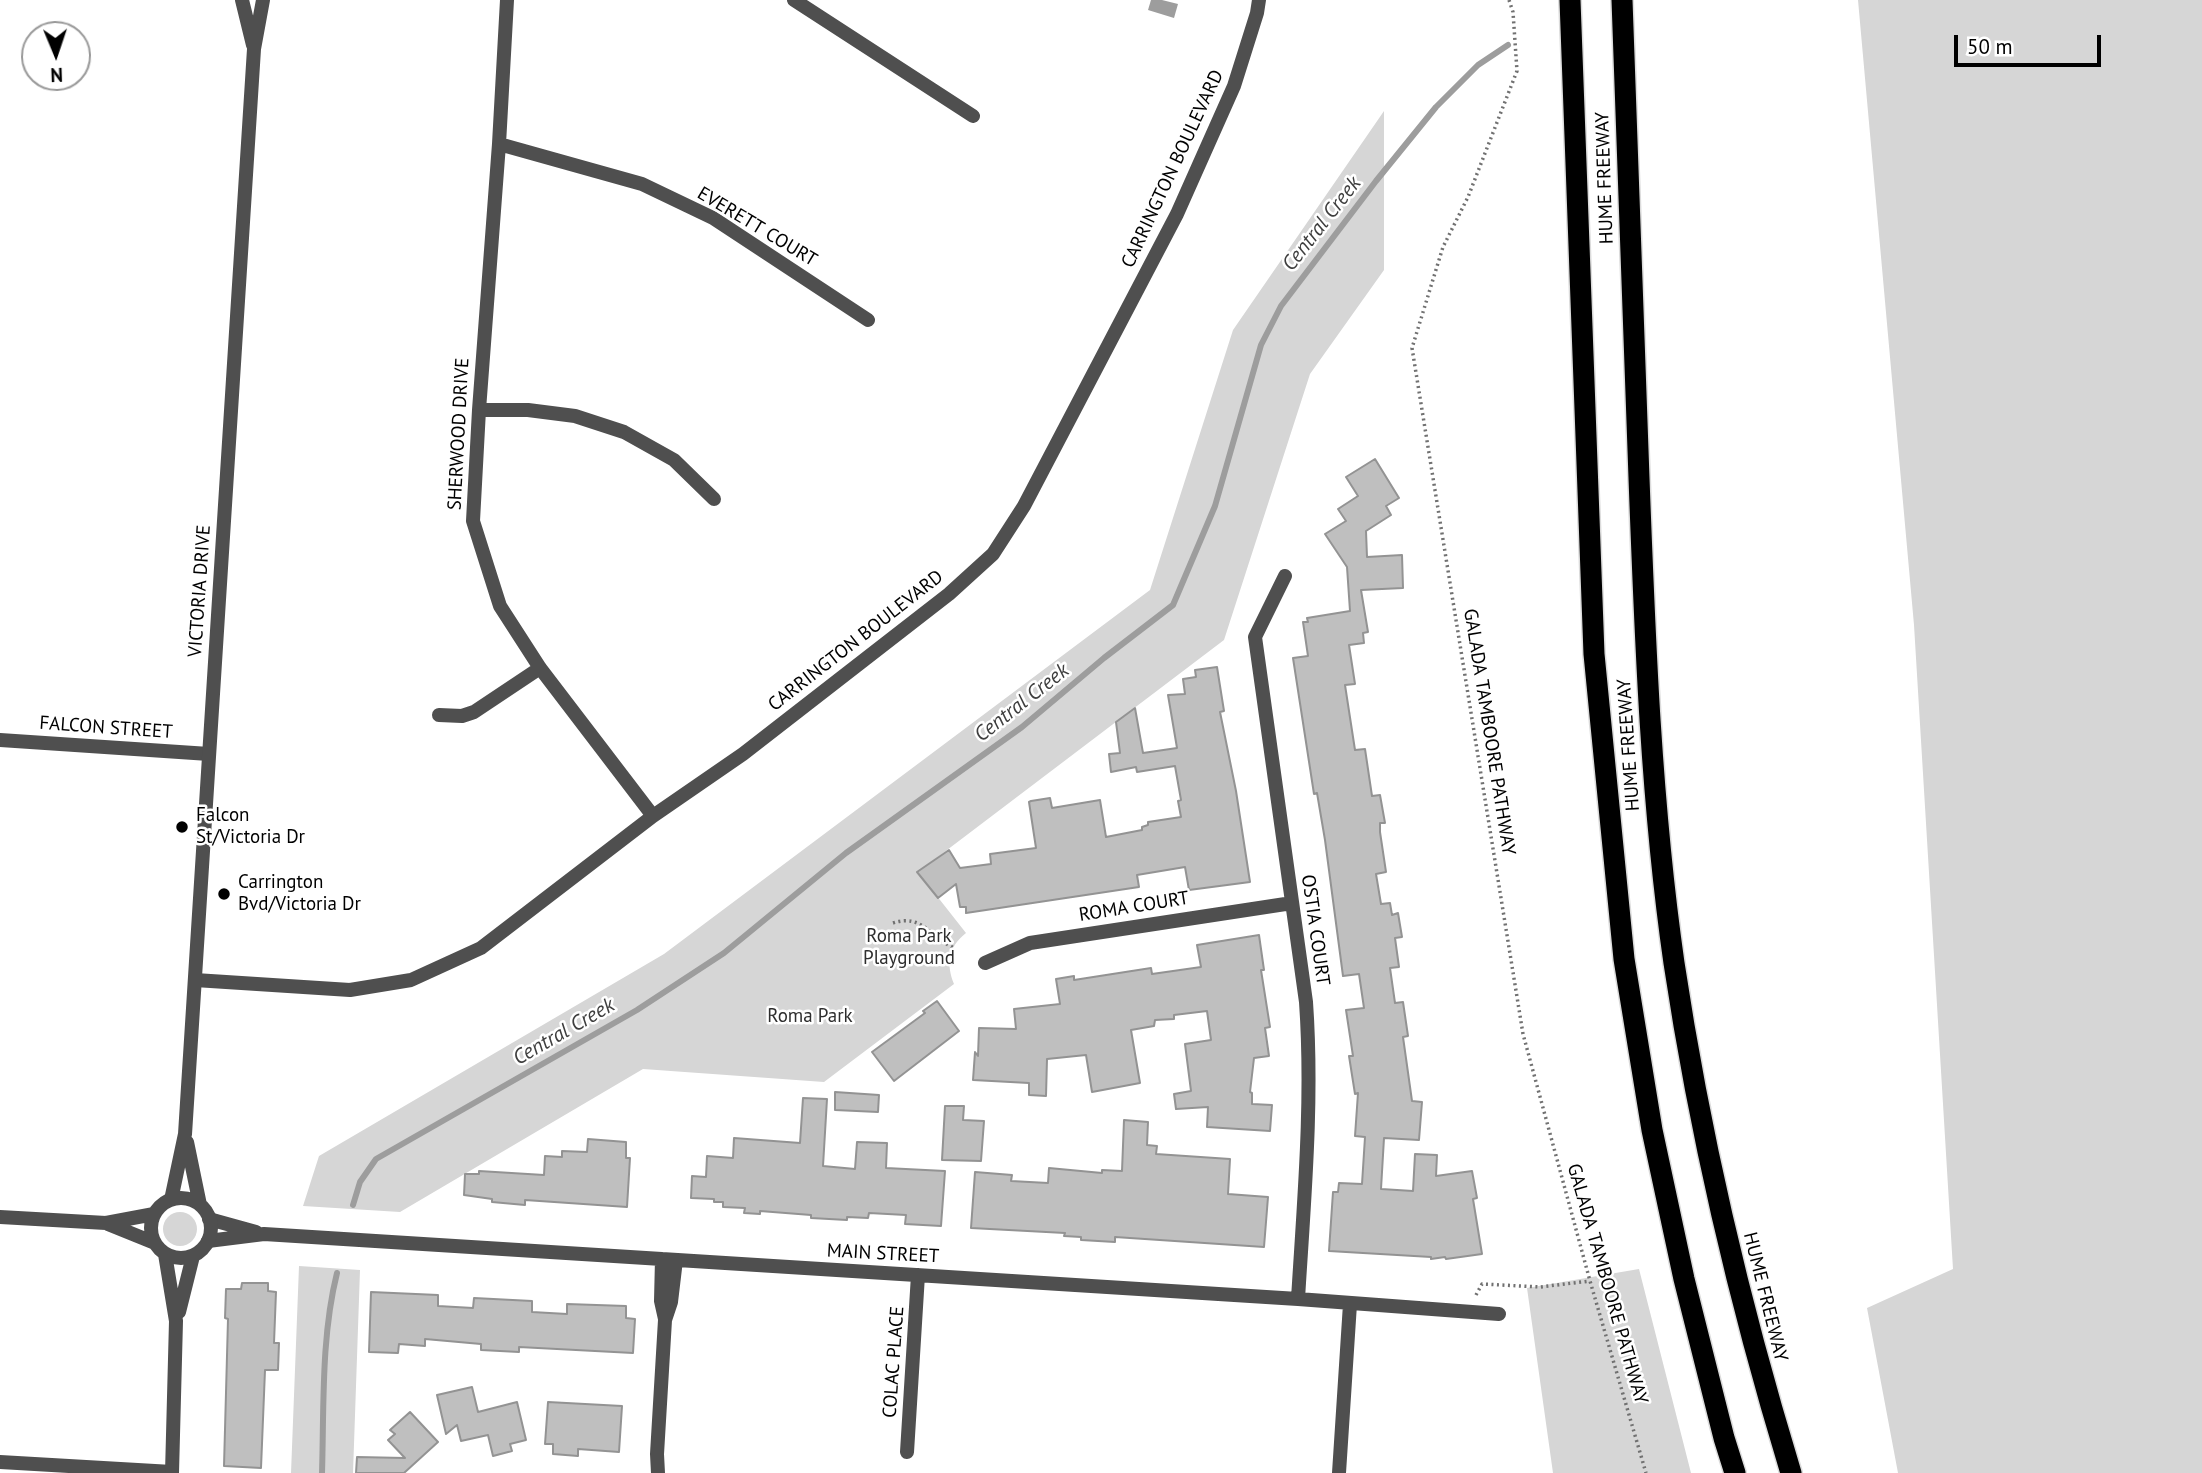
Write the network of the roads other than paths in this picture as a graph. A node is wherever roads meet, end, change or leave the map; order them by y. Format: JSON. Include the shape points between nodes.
{"nodes":[{"id":1,"x":242,"y":0,"type":"edge"},
{"id":2,"x":263,"y":0,"type":"edge"},
{"id":3,"x":507,"y":0,"type":"edge"},
{"id":4,"x":794,"y":0,"type":"edge"},
{"id":5,"x":1259,"y":0,"type":"edge"},
{"id":6,"x":1570,"y":0,"type":"edge"},
{"id":7,"x":1622,"y":0,"type":"edge"},
{"id":8,"x":254,"y":50,"type":"junction"},
{"id":9,"x":973,"y":117,"type":"dead end"},
{"id":10,"x":499,"y":144,"type":"junction"},
{"id":11,"x":868,"y":320,"type":"dead end"},
{"id":12,"x":479,"y":410,"type":"junction"},
{"id":13,"x":714,"y":499,"type":"dead end"},
{"id":14,"x":1285,"y":576,"type":"dead end"},
{"id":15,"x":540,"y":668,"type":"junction"},
{"id":16,"x":439,"y":715,"type":"dead end"},
{"id":17,"x":0,"y":740,"type":"edge"},
{"id":18,"x":209,"y":754,"type":"junction"},
{"id":19,"x":653,"y":816,"type":"junction"},
{"id":20,"x":1292,"y":903,"type":"junction"},
{"id":21,"x":985,"y":963,"type":"dead end"},
{"id":22,"x":195,"y":980,"type":"junction"},
{"id":23,"x":185,"y":1134,"type":"junction"},
{"id":24,"x":171,"y":1200,"type":"junction"},
{"id":25,"x":200,"y":1205,"type":"junction"},
{"id":26,"x":154,"y":1214,"type":"junction"},
{"id":27,"x":0,"y":1217,"type":"edge"},
{"id":28,"x":209,"y":1219,"type":"junction"},
{"id":29,"x":106,"y":1223,"type":"junction"},
{"id":30,"x":264,"y":1234,"type":"junction"},
{"id":31,"x":208,"y":1241,"type":"junction"},
{"id":32,"x":160,"y":1249,"type":"junction"},
{"id":33,"x":193,"y":1256,"type":"junction"},
{"id":34,"x":669,"y":1260,"type":"junction"},
{"id":35,"x":918,"y":1275,"type":"junction"},
{"id":36,"x":1298,"y":1298,"type":"junction"},
{"id":37,"x":1350,"y":1304,"type":"junction"},
{"id":38,"x":1499,"y":1314,"type":"dead end"},
{"id":39,"x":176,"y":1321,"type":"junction"},
{"id":40,"x":907,"y":1452,"type":"dead end"},
{"id":41,"x":0,"y":1462,"type":"edge"},
{"id":42,"x":172,"y":1473,"type":"edge"},
{"id":43,"x":658,"y":1473,"type":"edge"},
{"id":44,"x":1339,"y":1473,"type":"edge"},
{"id":45,"x":1734,"y":1473,"type":"edge"},
{"id":46,"x":1791,"y":1473,"type":"edge"}],
"edges":[{"from":1,"to":8,"type":"street","name":"VICTORIA DRIVE"},
{"from":2,"to":8,"type":"street","name":"VICTORIA DRIVE"},
{"from":3,"to":10,"type":"street","name":"SHERWOOD DRIVE"},
{"from":4,"to":9,"type":"street"},
{"from":5,"to":19,"type":"street","name":"CARRINGTON BOULEVARD","via":[[1234,86],[1177,214],[1024,506],[993,554],[949,594],[743,754]]},
{"from":6,"to":45,"type":"highway","name":"HUME FREEWAY","via":[[1594,654],[1624,959],[1652,1130]]},
{"from":7,"to":46,"type":"highway","name":"HUME FREEWAY","via":[[1645,656],[1674,961],[1725,1233]]},
{"from":8,"to":18,"type":"street","name":"VICTORIA DRIVE"},
{"from":10,"to":11,"type":"street","name":"EVERETT COURT","via":[[653,190],[713,218]]},
{"from":10,"to":12,"type":"street","name":"SHERWOOD DRIVE"},
{"from":12,"to":13,"type":"street","via":[[575,416],[624,432],[674,460]]},
{"from":12,"to":15,"type":"street","name":"SHERWOOD DRIVE","via":[[473,520],[500,606]]},
{"from":14,"to":20,"type":"street","name":"OSTIA COURT","via":[[1255,637]]},
{"from":15,"to":16,"type":"street","via":[[474,712]]},
{"from":15,"to":19,"type":"street","name":"SHERWOOD DRIVE"},
{"from":17,"to":18,"type":"street","name":"FALCON STREET"},
{"from":18,"to":22,"type":"street","name":"VICTORIA DRIVE"},
{"from":19,"to":22,"type":"street","name":"CARRINGTON BOULEVARD","via":[[481,948],[411,980],[350,990]]},
{"from":20,"to":21,"type":"street","name":"ROMA COURT","via":[[1030,943]]},
{"from":20,"to":36,"type":"street","name":"OSTIA COURT","via":[[1310,1052]]},
{"from":22,"to":23,"type":"street","name":"VICTORIA DRIVE"},
{"from":23,"to":24,"type":"street","name":"VICTORIA DRIVE"},
{"from":23,"to":25,"type":"street","name":"VICTORIA DRIVE"},
{"from":24,"to":25,"type":"street","via":[[181,1198]]},
{"from":24,"to":26,"type":"street"},
{"from":25,"to":28,"type":"street"},
{"from":26,"to":29,"type":"street"},
{"from":26,"to":32,"type":"street","via":[[151,1234]]},
{"from":27,"to":29,"type":"street"},
{"from":28,"to":30,"type":"street","name":"MAIN STREET"},
{"from":28,"to":31,"type":"street"},
{"from":29,"to":32,"type":"street"},
{"from":30,"to":31,"type":"street","name":"MAIN STREET"},
{"from":30,"to":34,"type":"street","name":"MAIN STREET"},
{"from":31,"to":33,"type":"street"},
{"from":32,"to":33,"type":"street","via":[[174,1258]]},
{"from":32,"to":39,"type":"street"},
{"from":33,"to":39,"type":"street"},
{"from":34,"to":35,"type":"street","name":"MAIN STREET"},
{"from":34,"to":43,"type":"street","via":[[661,1301],[665,1320]]},
{"from":35,"to":36,"type":"street","name":"MAIN STREET"},
{"from":35,"to":40,"type":"street","name":"COLAC PLACE"},
{"from":36,"to":37,"type":"street","name":"MAIN STREET"},
{"from":37,"to":38,"type":"street","name":"MAIN STREET"},
{"from":37,"to":44,"type":"street"},
{"from":39,"to":42,"type":"street"},
{"from":41,"to":42,"type":"street"}]}
